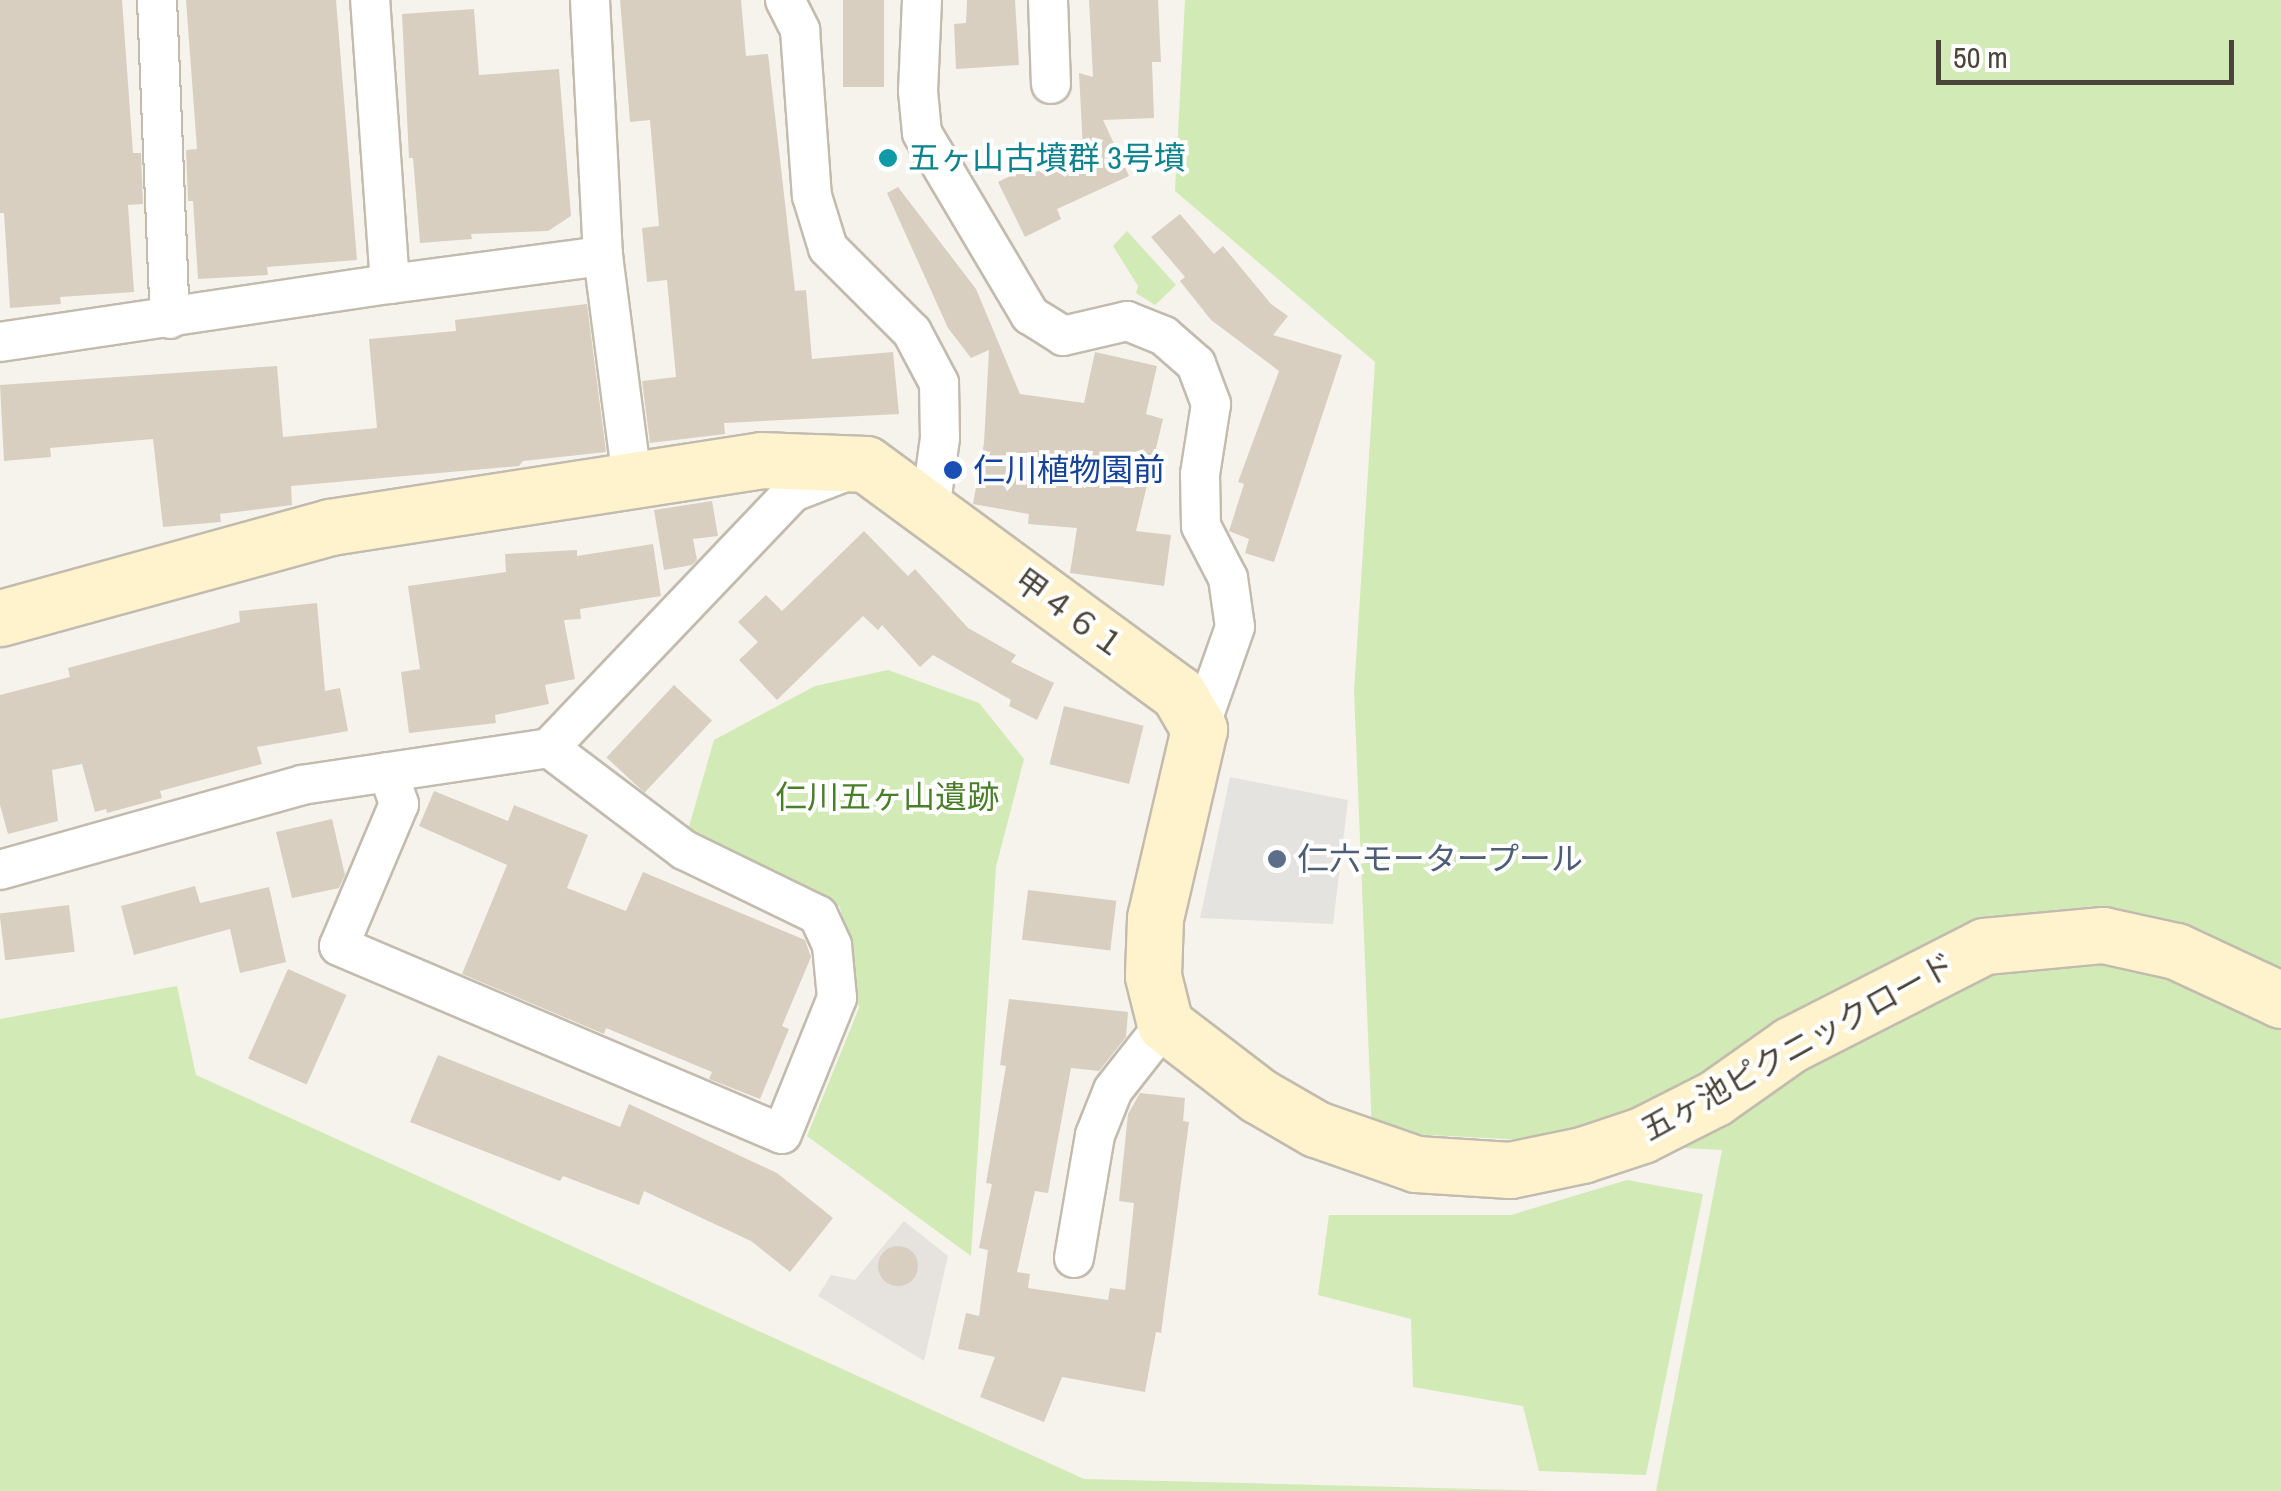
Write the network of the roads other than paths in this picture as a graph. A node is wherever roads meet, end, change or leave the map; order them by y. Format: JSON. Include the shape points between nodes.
{"nodes":[{"id":1,"x":157,"y":0,"type":"edge"},
{"id":2,"x":370,"y":0,"type":"edge"},
{"id":3,"x":590,"y":0,"type":"edge"},
{"id":4,"x":786,"y":0,"type":"edge"},
{"id":5,"x":922,"y":0,"type":"edge"},
{"id":6,"x":1048,"y":0,"type":"edge"},
{"id":7,"x":1052,"y":84,"type":"dead end"},
{"id":8,"x":603,"y":256,"type":"junction"},
{"id":9,"x":390,"y":284,"type":"junction"},
{"id":10,"x":170,"y":319,"type":"junction"},
{"id":11,"x":0,"y":342,"type":"edge"},
{"id":12,"x":866,"y":464,"type":"junction"},
{"id":13,"x":632,"y":480,"type":"junction"},
{"id":14,"x":930,"y":510,"type":"junction"},
{"id":15,"x":0,"y":618,"type":"edge"},
{"id":16,"x":1199,"y":729,"type":"junction"},
{"id":17,"x":548,"y":748,"type":"junction"},
{"id":18,"x":388,"y":772,"type":"junction"},
{"id":19,"x":0,"y":870,"type":"edge"},
{"id":20,"x":2281,"y":1000,"type":"edge"},
{"id":21,"x":1164,"y":1024,"type":"junction"},
{"id":22,"x":1074,"y":1258,"type":"dead end"}],
"edges":[{"from":1,"to":10,"type":"street"},
{"from":2,"to":9,"type":"street"},
{"from":3,"to":8,"type":"street"},
{"from":4,"to":14,"type":"street","via":[[800,30],[812,196],[828,248],[912,332],[938,383],[940,438]]},
{"from":5,"to":16,"type":"street","via":[[922,132],[1030,315],[1063,336],[1127,320],[1164,336],[1196,364],[1212,404],[1200,474],[1202,526],[1228,578],[1235,628]]},
{"from":6,"to":7,"type":"street"},
{"from":8,"to":9,"type":"street"},
{"from":8,"to":13,"type":"street"},
{"from":9,"to":10,"type":"street"},
{"from":10,"to":11,"type":"street"},
{"from":12,"to":13,"type":"street","via":[[761,460]]},
{"from":12,"to":14,"type":"street","name":"甲４６１"},
{"from":12,"to":17,"type":"street","via":[[794,492]]},
{"from":13,"to":15,"type":"street","via":[[330,526]]},
{"from":14,"to":16,"type":"street","name":"甲４６１","via":[[1178,693]]},
{"from":16,"to":21,"type":"street","via":[[1156,918],[1153,976]]},
{"from":17,"to":18,"type":"street"},
{"from":17,"to":18,"type":"street","via":[[684,850],[818,915],[832,945],[838,998],[782,1134],[339,946],[399,804]]},
{"from":18,"to":19,"type":"street","via":[[302,785]]},
{"from":20,"to":21,"type":"street","name":"五ヶ池ピクニックロード","via":[[2176,951],[2103,935],[1984,946],[1790,1045],[1715,1098],[1642,1135],[1510,1170],[1416,1164],[1316,1129],[1259,1096]]},
{"from":21,"to":22,"type":"street","via":[[1113,1090],[1095,1135]]}]}
